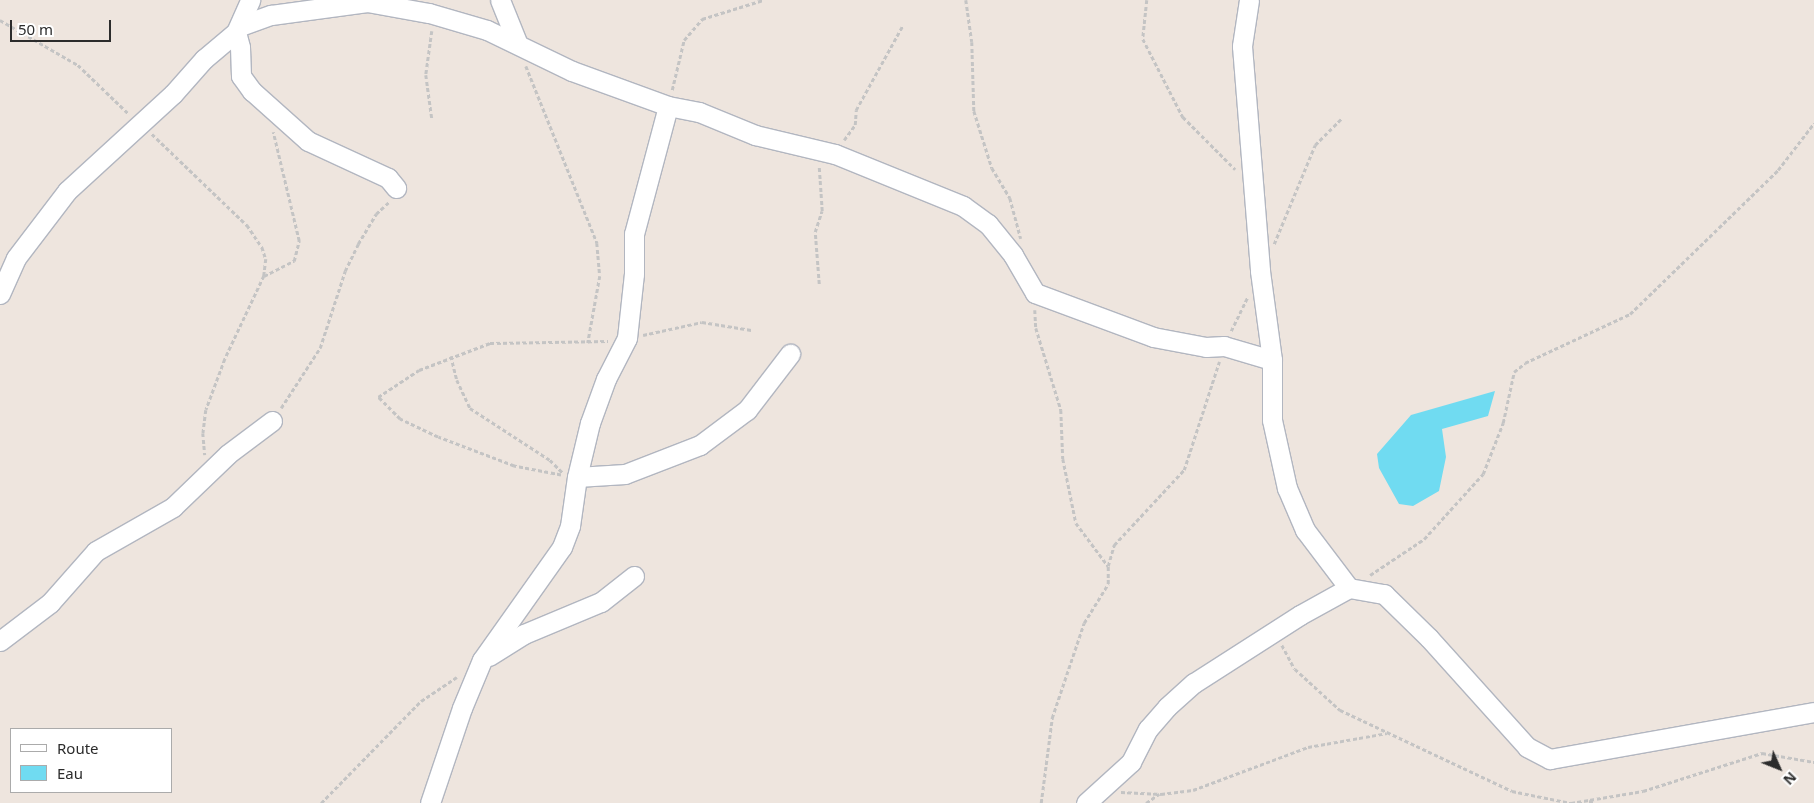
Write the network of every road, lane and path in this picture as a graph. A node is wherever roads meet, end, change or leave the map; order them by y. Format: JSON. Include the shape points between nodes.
{"nodes":[{"id":1,"x":250,"y":0,"type":"edge"},
{"id":2,"x":763,"y":0,"type":"edge"},
{"id":3,"x":1147,"y":0,"type":"edge"},
{"id":4,"x":1249,"y":0,"type":"edge"},
{"id":5,"x":500,"y":1,"type":"edge"},
{"id":6,"x":430,"y":14,"type":"junction"},
{"id":7,"x":0,"y":20,"type":"edge"},
{"id":8,"x":238,"y":29,"type":"junction"},
{"id":9,"x":487,"y":30,"type":"junction"},
{"id":10,"x":517,"y":42,"type":"junction"},
{"id":11,"x":267,"y":105,"type":"junction"},
{"id":12,"x":668,"y":106,"type":"junction"},
{"id":13,"x":432,"y":119,"type":"dead end"},
{"id":14,"x":1341,"y":119,"type":"dead end"},
{"id":15,"x":1814,"y":123,"type":"edge"},
{"id":16,"x":140,"y":125,"type":"junction"},
{"id":17,"x":396,"y":188,"type":"joint"},
{"id":18,"x":1254,"y":188,"type":"junction"},
{"id":19,"x":1272,"y":249,"type":"dead end"},
{"id":20,"x":264,"y":276,"type":"junction"},
{"id":21,"x":0,"y":294,"type":"edge"},
{"id":22,"x":1248,"y":296,"type":"dead end"},
{"id":23,"x":751,"y":330,"type":"dead end"},
{"id":24,"x":626,"y":338,"type":"junction"},
{"id":25,"x":587,"y":344,"type":"junction"},
{"id":26,"x":1224,"y":346,"type":"junction"},
{"id":27,"x":790,"y":354,"type":"dead end"},
{"id":28,"x":451,"y":356,"type":"junction"},
{"id":29,"x":1272,"y":360,"type":"junction"},
{"id":30,"x":272,"y":421,"type":"joint"},
{"id":31,"x":207,"y":474,"type":"junction"},
{"id":32,"x":576,"y":476,"type":"junction"},
{"id":33,"x":634,"y":576,"type":"dead end"},
{"id":34,"x":1349,"y":588,"type":"junction"},
{"id":35,"x":0,"y":641,"type":"edge"},
{"id":36,"x":482,"y":660,"type":"junction"},
{"id":37,"x":459,"y":676,"type":"dead end"},
{"id":38,"x":1814,"y":712,"type":"edge"},
{"id":39,"x":1388,"y":733,"type":"dead end"},
{"id":40,"x":1101,"y":790,"type":"junction"},
{"id":41,"x":1161,"y":794,"type":"junction"},
{"id":42,"x":1588,"y":800,"type":"dead end"},
{"id":43,"x":321,"y":803,"type":"edge"},
{"id":44,"x":430,"y":803,"type":"edge"},
{"id":45,"x":1041,"y":803,"type":"edge"},
{"id":46,"x":1086,"y":803,"type":"edge"},
{"id":47,"x":1146,"y":803,"type":"edge"},
{"id":48,"x":1595,"y":803,"type":"edge"}],
"edges":[{"from":1,"to":8,"type":"street"},
{"from":2,"to":12,"type":"path","via":[[702,20],[684,40]]},
{"from":3,"to":18,"type":"path","via":[[1143,39],[1183,117]]},
{"from":4,"to":18,"type":"street","via":[[1242,46]]},
{"from":5,"to":9,"type":"street"},
{"from":5,"to":10,"type":"street"},
{"from":6,"to":8,"type":"street","via":[[366,2],[271,15]]},
{"from":6,"to":9,"type":"street"},
{"from":6,"to":13,"type":"path","via":[[432,25],[426,74]]},
{"from":7,"to":16,"type":"path","via":[[78,66]]},
{"from":8,"to":11,"type":"street","via":[[241,76]]},
{"from":8,"to":16,"type":"street"},
{"from":9,"to":10,"type":"street"},
{"from":10,"to":12,"type":"street","via":[[572,71]]},
{"from":10,"to":25,"type":"path","via":[[597,243],[600,276]]},
{"from":11,"to":17,"type":"street","via":[[315,145],[388,178]]},
{"from":11,"to":20,"type":"path","via":[[299,242],[294,261]]},
{"from":12,"to":24,"type":"street","via":[[634,234],[634,274]]},
{"from":12,"to":26,"type":"street","via":[[699,112],[755,134],[835,154],[963,206],[988,224],[1013,255],[1034,293],[1153,337],[1206,347]]},
{"from":14,"to":19,"type":"path","via":[[1315,144]]},
{"from":15,"to":34,"type":"path","via":[[1778,170],[1630,314],[1525,363],[1514,372],[1503,423],[1483,474],[1424,539]]},
{"from":16,"to":20,"type":"path","via":[[248,225],[266,259]]},
{"from":16,"to":21,"type":"street","via":[[67,191],[16,258]]},
{"from":17,"to":30,"type":"path","via":[[362,235],[345,271],[320,348]]},
{"from":18,"to":29,"type":"street","via":[[1260,271]]},
{"from":20,"to":31,"type":"path","via":[[225,359],[206,410],[203,433]]},
{"from":22,"to":26,"type":"path"},
{"from":23,"to":24,"type":"path","via":[[702,322]]},
{"from":24,"to":25,"type":"path"},
{"from":24,"to":32,"type":"street","via":[[603,388]]},
{"from":25,"to":28,"type":"path","via":[[490,343]]},
{"from":26,"to":29,"type":"street"},
{"from":26,"to":45,"type":"path","via":[[1184,470],[1114,544],[1108,566],[1108,584],[1084,623],[1052,718]]},
{"from":27,"to":32,"type":"street","via":[[747,410],[700,445],[625,474]]},
{"from":28,"to":28,"type":"path","via":[[419,370],[378,397],[400,419],[438,438],[514,466],[566,476],[550,460],[470,408],[457,380]]},
{"from":29,"to":34,"type":"street","via":[[1272,420],[1287,488],[1305,530]]},
{"from":30,"to":31,"type":"street"},
{"from":31,"to":35,"type":"street","via":[[173,507],[96,551],[50,603]]},
{"from":32,"to":36,"type":"street","via":[[570,526],[562,547]]},
{"from":33,"to":36,"type":"street","via":[[602,602],[524,634]]},
{"from":34,"to":38,"type":"street","via":[[1384,594],[1429,638],[1526,748],[1550,759]]},
{"from":34,"to":40,"type":"street","via":[[1300,615],[1194,683],[1167,707],[1148,729],[1131,762]]},
{"from":36,"to":44,"type":"street"},
{"from":37,"to":43,"type":"path","via":[[421,701]]},
{"from":39,"to":41,"type":"path","via":[[1308,747],[1193,790]]},
{"from":40,"to":41,"type":"path"},
{"from":40,"to":46,"type":"street"},
{"from":41,"to":47,"type":"path"},
{"from":42,"to":48,"type":"path"}]}
